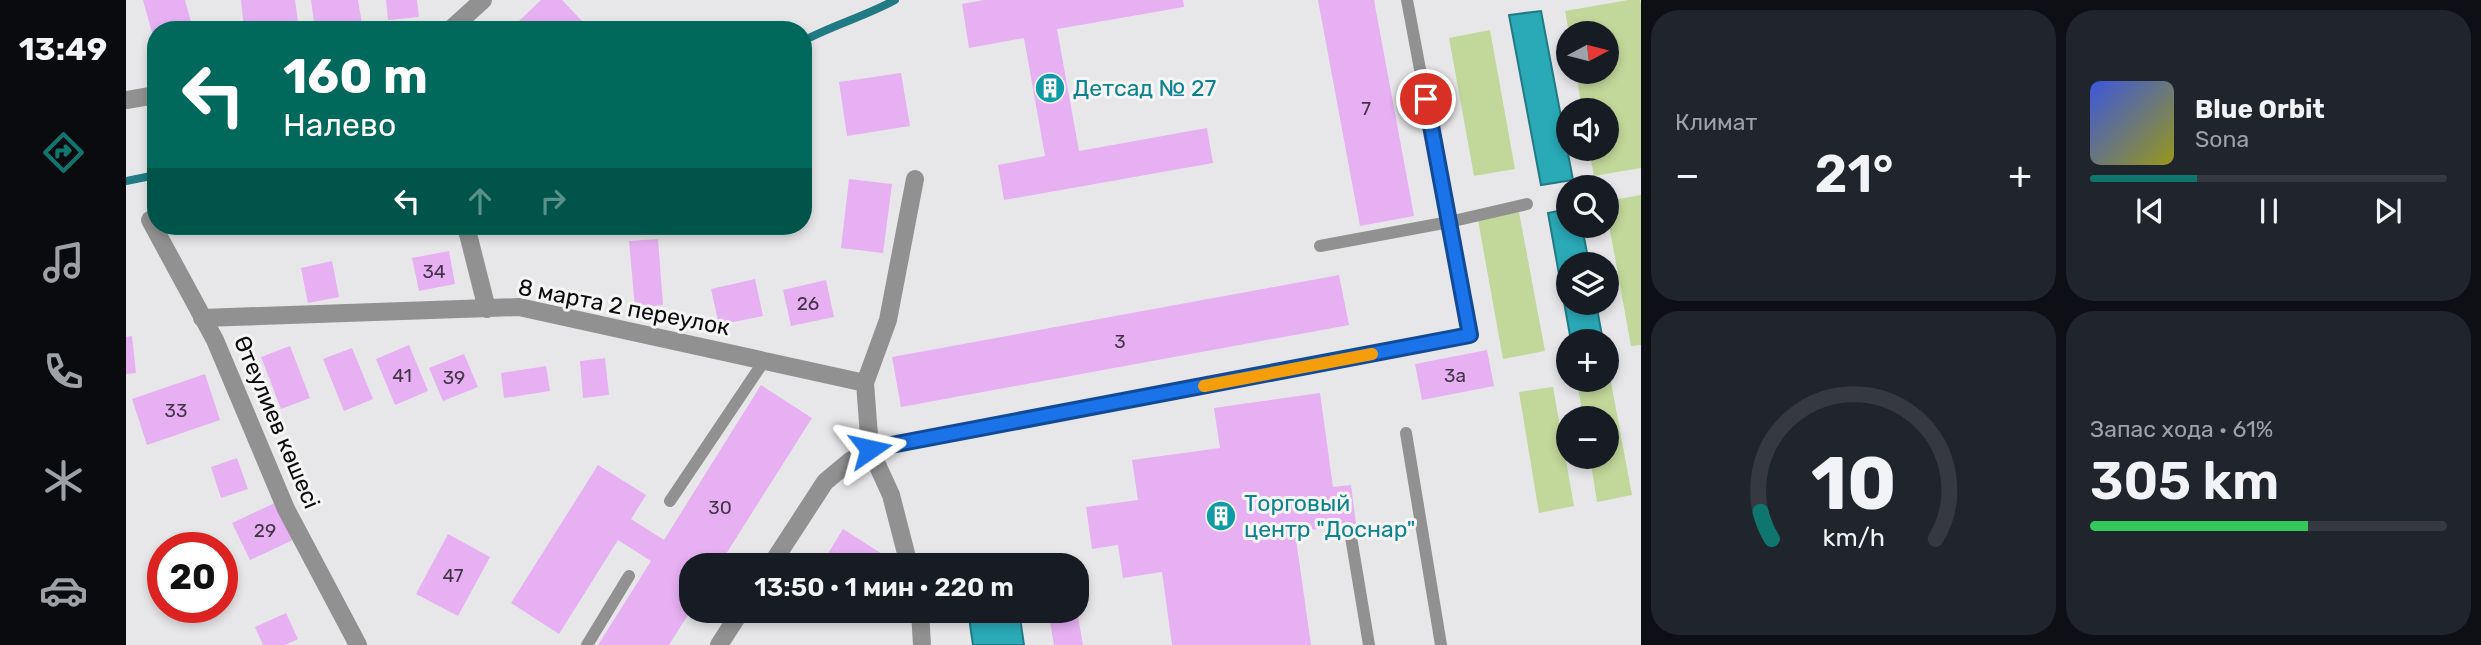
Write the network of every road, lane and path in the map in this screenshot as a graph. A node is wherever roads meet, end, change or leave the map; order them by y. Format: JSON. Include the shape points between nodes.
{"nodes":[{"id":1,"x":483,"y":0,"type":"edge"},
{"id":2,"x":1407,"y":0,"type":"edge"},
{"id":3,"x":460,"y":21,"type":"edge"},
{"id":4,"x":147,"y":96,"type":"edge"},
{"id":5,"x":126,"y":100,"type":"edge"},
{"id":6,"x":915,"y":179,"type":"dead end"},
{"id":7,"x":1527,"y":204,"type":"dead end"},
{"id":8,"x":1449,"y":222,"type":"junction"},
{"id":9,"x":158,"y":235,"type":"edge"},
{"id":10,"x":468,"y":235,"type":"edge"},
{"id":11,"x":1320,"y":246,"type":"dead end"},
{"id":12,"x":486,"y":309,"type":"junction"},
{"id":13,"x":202,"y":318,"type":"junction"},
{"id":14,"x":764,"y":361,"type":"junction"},
{"id":15,"x":865,"y":383,"type":"junction"},
{"id":16,"x":1406,"y":433,"type":"dead end"},
{"id":17,"x":870,"y":449,"type":"junction"},
{"id":18,"x":670,"y":501,"type":"dead end"},
{"id":19,"x":1351,"y":537,"type":"dead end"},
{"id":20,"x":779,"y":553,"type":"edge"},
{"id":21,"x":906,"y":553,"type":"edge"},
{"id":22,"x":629,"y":576,"type":"dead end"},
{"id":23,"x":733,"y":623,"type":"edge"},
{"id":24,"x":921,"y":623,"type":"edge"},
{"id":25,"x":358,"y":645,"type":"edge"},
{"id":26,"x":587,"y":645,"type":"edge"},
{"id":27,"x":719,"y":645,"type":"edge"},
{"id":28,"x":922,"y":645,"type":"edge"},
{"id":29,"x":1369,"y":645,"type":"edge"},
{"id":30,"x":1441,"y":645,"type":"edge"}],
"edges":[{"from":1,"to":3,"type":"street"},
{"from":2,"to":8,"type":"lane"},
{"from":4,"to":5,"type":"street"},
{"from":6,"to":15,"type":"street","via":[[888,320]]},
{"from":7,"to":8,"type":"lane"},
{"from":8,"to":11,"type":"lane"},
{"from":8,"to":17,"type":"lane","via":[[1470,335]]},
{"from":9,"to":13,"type":"street","name":"Өтеулиев көшесі"},
{"from":10,"to":12,"type":"street"},
{"from":12,"to":13,"type":"street","name":"8 марта 2 переулок"},
{"from":12,"to":14,"type":"street","name":"8 марта 2 переулок","via":[[519,307]]},
{"from":13,"to":25,"type":"street","name":"Өтеулиев көшесі","via":[[286,509]]},
{"from":14,"to":15,"type":"street","name":"8 марта 2 переулок"},
{"from":14,"to":18,"type":"lane"},
{"from":15,"to":17,"type":"street"},
{"from":16,"to":30,"type":"lane"},
{"from":17,"to":20,"type":"street","via":[[825,482]]},
{"from":17,"to":21,"type":"street","via":[[891,495]]},
{"from":19,"to":29,"type":"lane"},
{"from":22,"to":26,"type":"lane"},
{"from":23,"to":27,"type":"street"},
{"from":24,"to":28,"type":"street"}]}
